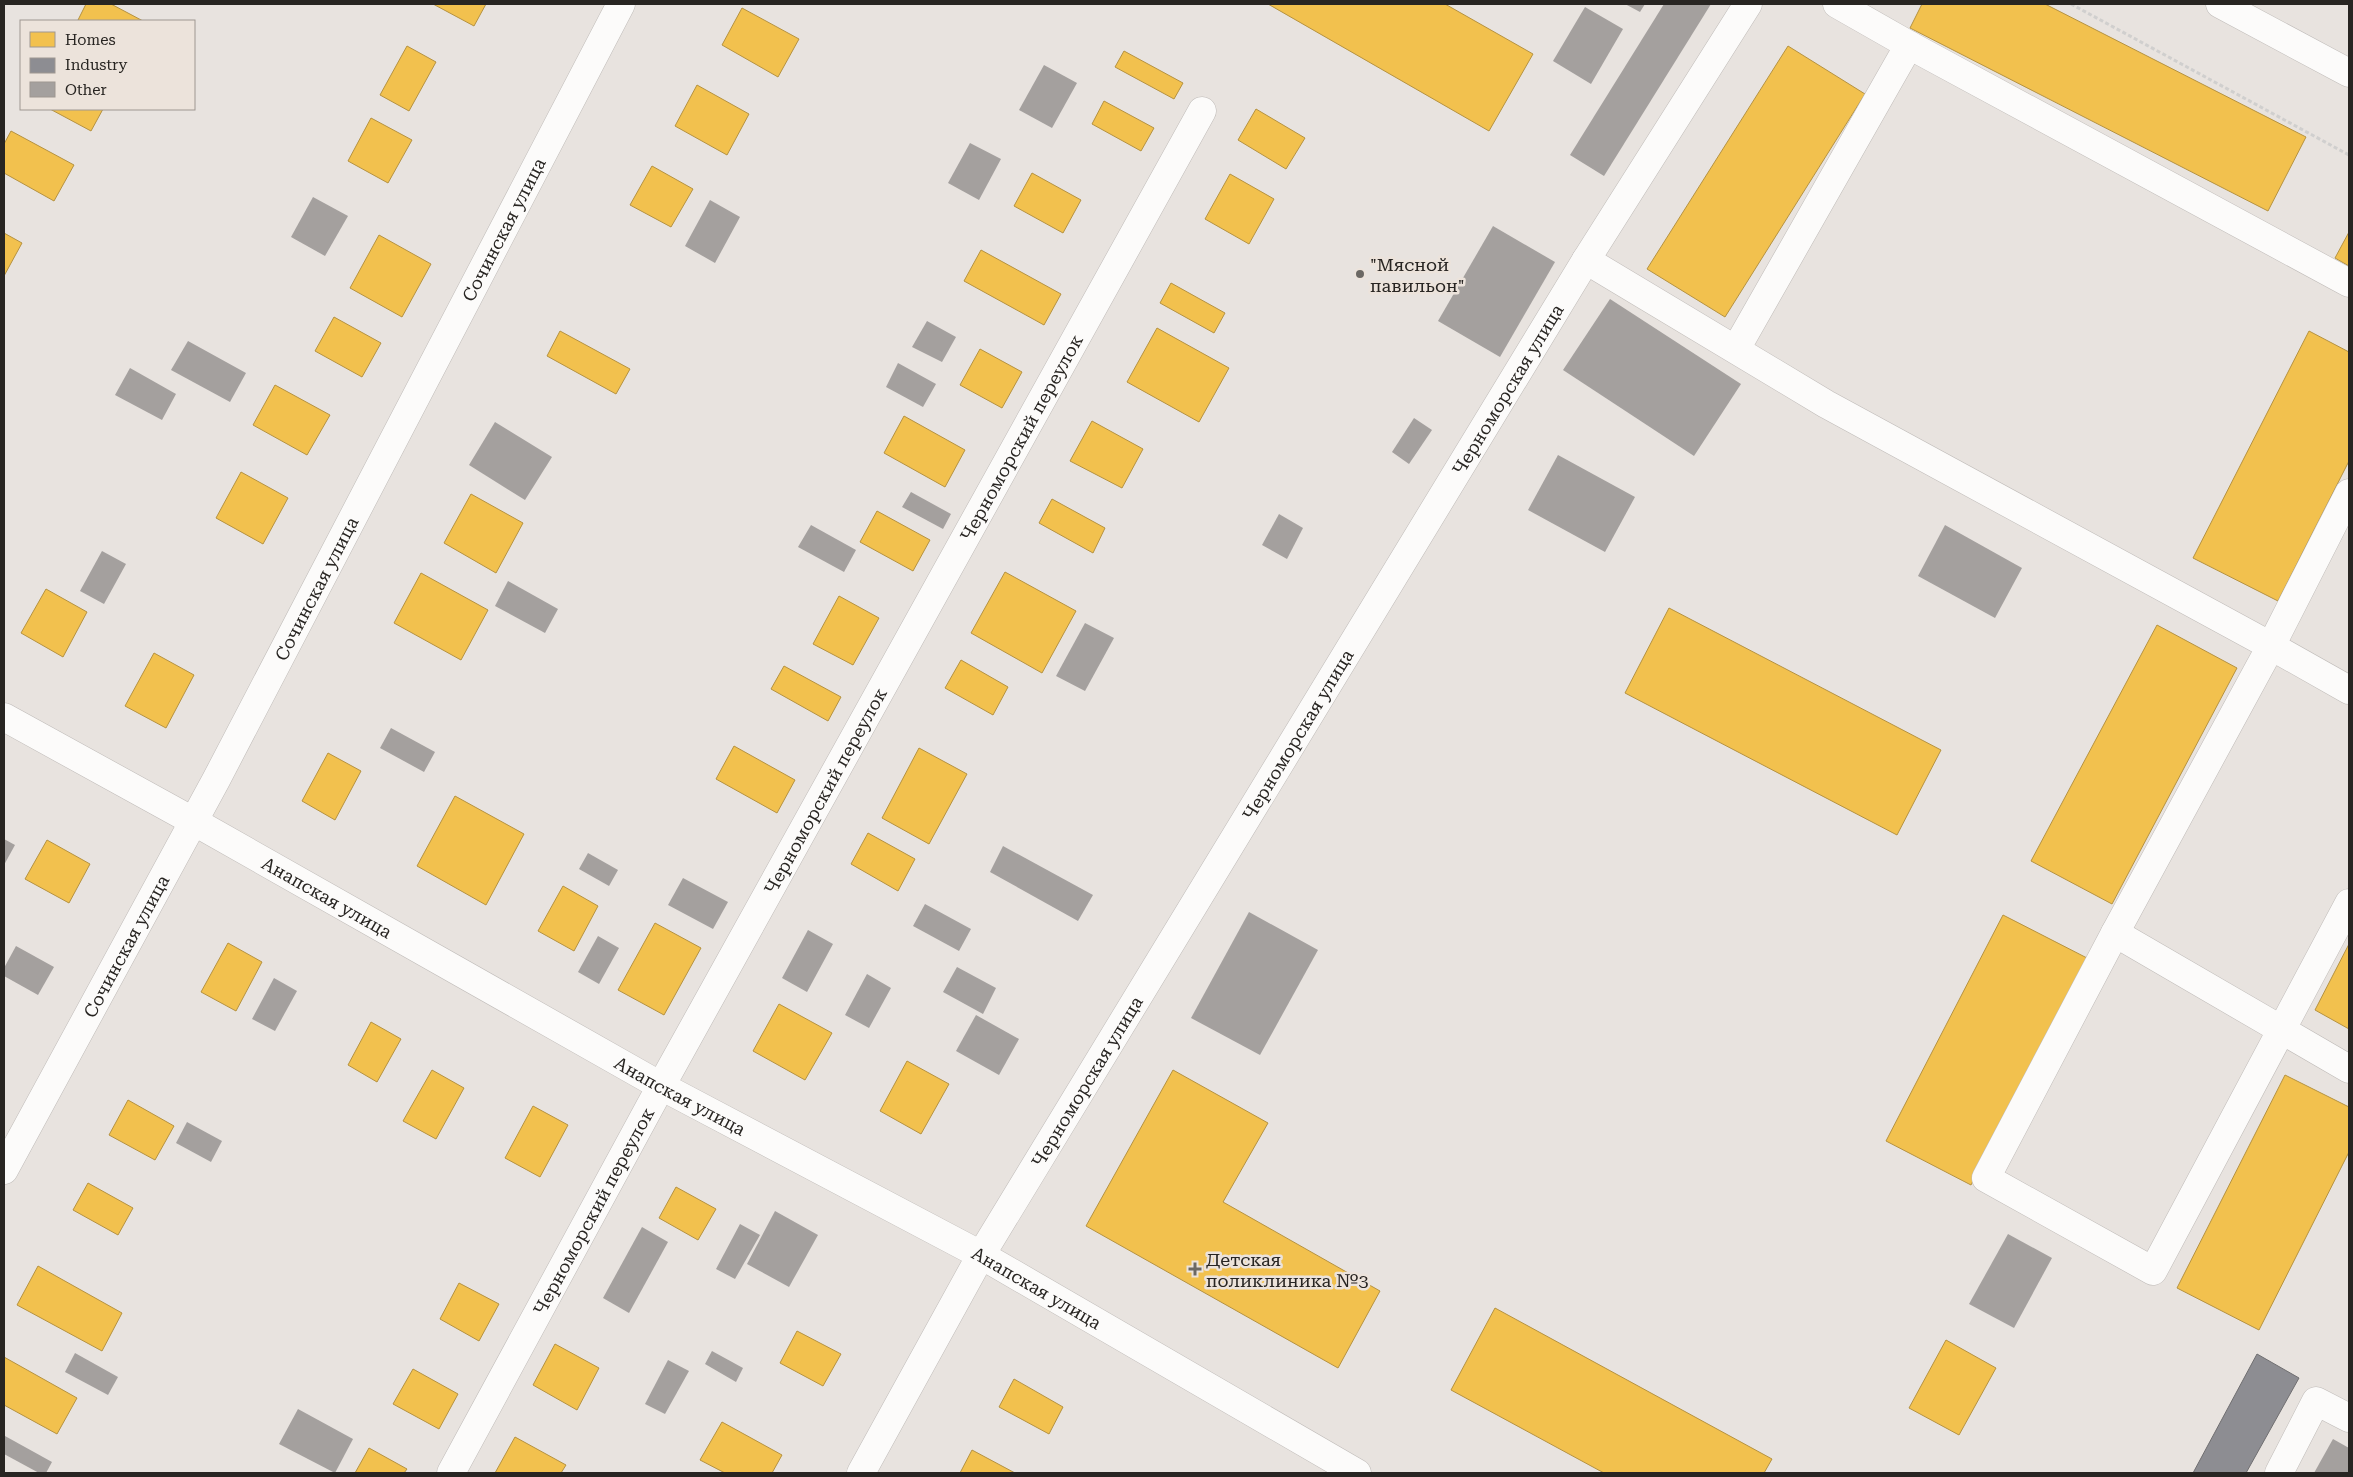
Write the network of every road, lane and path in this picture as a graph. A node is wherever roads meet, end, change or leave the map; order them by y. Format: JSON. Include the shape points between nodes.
{"nodes":[{"id":1,"x":621,"y":4,"type":"edge"},
{"id":2,"x":1748,"y":4,"type":"edge"},
{"id":3,"x":1837,"y":4,"type":"edge"},
{"id":4,"x":2071,"y":4,"type":"edge"},
{"id":5,"x":2220,"y":4,"type":"edge"},
{"id":6,"x":1909,"y":45,"type":"junction"},
{"id":7,"x":2349,"y":73,"type":"edge"},
{"id":8,"x":1202,"y":111,"type":"dead end"},
{"id":9,"x":2349,"y":155,"type":"edge"},
{"id":10,"x":1586,"y":260,"type":"junction"},
{"id":11,"x":2349,"y":283,"type":"edge"},
{"id":12,"x":1736,"y":349,"type":"junction"},
{"id":13,"x":2349,"y":493,"type":"edge"},
{"id":14,"x":2271,"y":646,"type":"junction"},
{"id":15,"x":2349,"y":690,"type":"edge"},
{"id":16,"x":4,"y":717,"type":"edge"},
{"id":17,"x":193,"y":821,"type":"junction"},
{"id":18,"x":2349,"y":904,"type":"edge"},
{"id":19,"x":2115,"y":933,"type":"junction"},
{"id":20,"x":2282,"y":1030,"type":"junction"},
{"id":21,"x":2349,"y":1068,"type":"edge"},
{"id":22,"x":661,"y":1086,"type":"junction"},
{"id":23,"x":4,"y":1170,"type":"edge"},
{"id":24,"x":981,"y":1255,"type":"junction"},
{"id":25,"x":2349,"y":1418,"type":"edge"},
{"id":26,"x":451,"y":1473,"type":"edge"},
{"id":27,"x":861,"y":1473,"type":"edge"},
{"id":28,"x":1357,"y":1473,"type":"edge"},
{"id":29,"x":2279,"y":1473,"type":"edge"}],
"edges":[{"from":1,"to":17,"type":"street","name":"Сочинская улица"},
{"from":2,"to":10,"type":"street","name":"Черноморская улица"},
{"from":3,"to":6,"type":"street"},
{"from":4,"to":9,"type":"path"},
{"from":5,"to":7,"type":"street"},
{"from":6,"to":11,"type":"street"},
{"from":6,"to":12,"type":"street"},
{"from":8,"to":22,"type":"street","name":"Черноморский переулок"},
{"from":10,"to":12,"type":"street"},
{"from":10,"to":24,"type":"street","name":"Черноморская улица"},
{"from":12,"to":14,"type":"street","via":[[1826,404]]},
{"from":13,"to":14,"type":"street"},
{"from":14,"to":15,"type":"street"},
{"from":14,"to":19,"type":"street"},
{"from":16,"to":17,"type":"street","name":"Анапская улица"},
{"from":17,"to":22,"type":"street","name":"Анапская улица"},
{"from":17,"to":23,"type":"street","name":"Сочинская улица"},
{"from":18,"to":20,"type":"street"},
{"from":19,"to":20,"type":"street"},
{"from":19,"to":20,"type":"street","via":[[1986,1178],[2153,1272]]},
{"from":20,"to":21,"type":"street"},
{"from":22,"to":24,"type":"street","name":"Анапская улица"},
{"from":22,"to":26,"type":"street","name":"Черноморский переулок"},
{"from":24,"to":27,"type":"street","name":"Черноморская улица"},
{"from":24,"to":28,"type":"street","name":"Анапская улица"},
{"from":25,"to":29,"type":"street","via":[[2316,1401]]}]}
